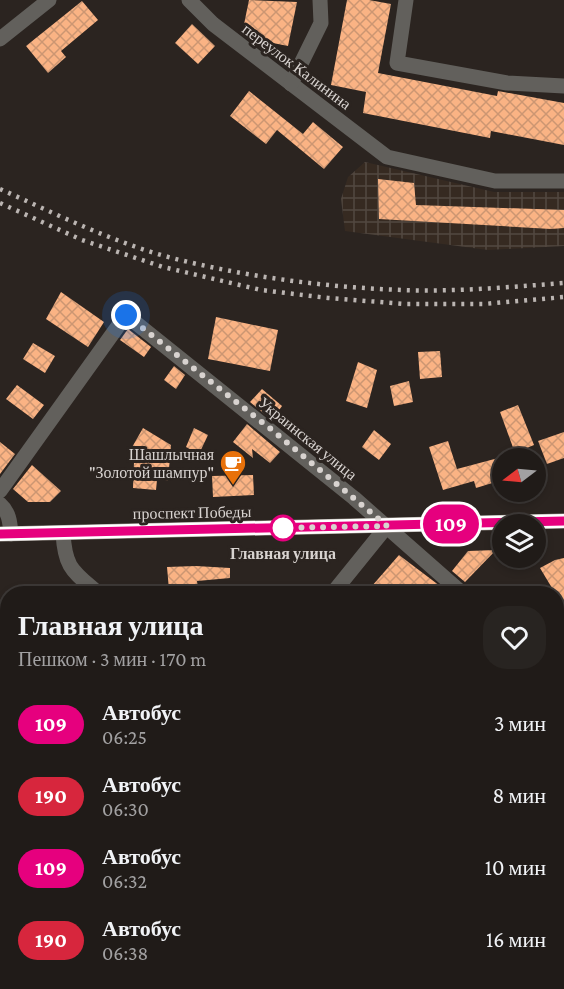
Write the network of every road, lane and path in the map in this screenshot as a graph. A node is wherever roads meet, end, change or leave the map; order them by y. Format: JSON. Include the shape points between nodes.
{"nodes":[{"id":1,"x":49,"y":0,"type":"edge"},
{"id":2,"x":189,"y":0,"type":"edge"},
{"id":3,"x":320,"y":0,"type":"edge"},
{"id":4,"x":406,"y":0,"type":"edge"},
{"id":5,"x":0,"y":39,"type":"edge"},
{"id":6,"x":291,"y":84,"type":"junction"},
{"id":7,"x":564,"y":86,"type":"edge"},
{"id":8,"x":564,"y":181,"type":"edge"},
{"id":9,"x":0,"y":491,"type":"edge"},
{"id":10,"x":0,"y":504,"type":"edge"},
{"id":11,"x":564,"y":521,"type":"edge"},
{"id":12,"x":387,"y":526,"type":"junction"},
{"id":13,"x":63,"y":533,"type":"junction"},
{"id":14,"x":5,"y":534,"type":"edge"},
{"id":15,"x":90,"y":586,"type":"edge"},
{"id":16,"x":338,"y":586,"type":"edge"},
{"id":17,"x":454,"y":586,"type":"edge"}],
"edges":[{"from":1,"to":5,"type":"street"},
{"from":2,"to":6,"type":"street","name":"переулок Калинина","via":[[213,24]]},
{"from":3,"to":6,"type":"street","via":[[321,23]]},
{"from":4,"to":7,"type":"street","via":[[397,63],[507,84]]},
{"from":6,"to":8,"type":"street","name":"переулок Калинина","via":[[387,157],[495,181]]},
{"from":9,"to":12,"type":"street","name":"Украинская улица","via":[[126,315]]},
{"from":10,"to":14,"type":"street","via":[[10,519]]},
{"from":11,"to":12,"type":"main road","name":"проспект Победы"},
{"from":12,"to":13,"type":"main road","name":"проспект Победы"},
{"from":12,"to":16,"type":"street"},
{"from":12,"to":17,"type":"street","name":"Украинская улица"},
{"from":13,"to":14,"type":"main road","name":"проспект Победы"},
{"from":13,"to":15,"type":"street","via":[[66,561]]}]}
